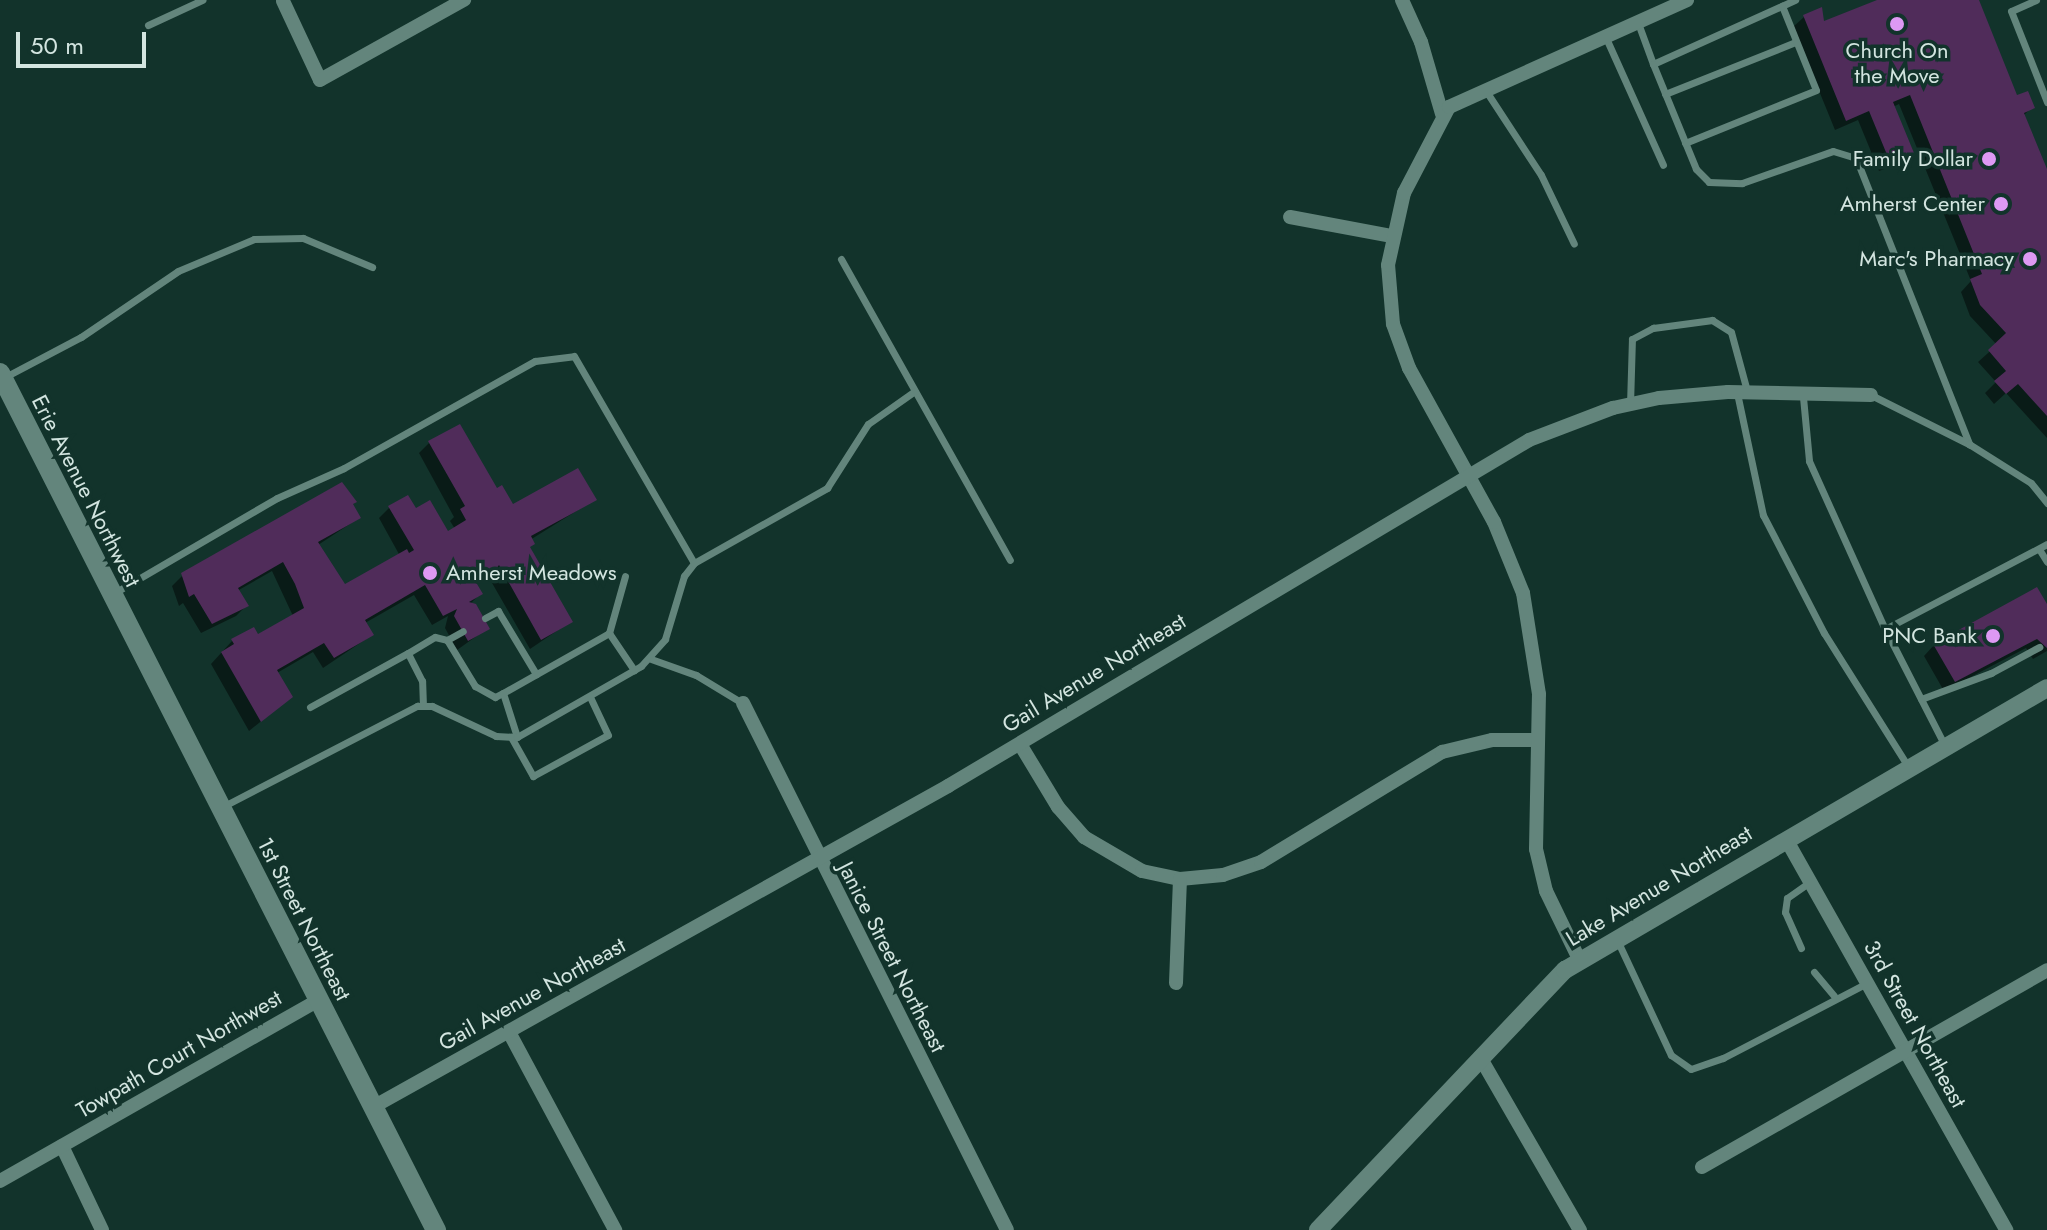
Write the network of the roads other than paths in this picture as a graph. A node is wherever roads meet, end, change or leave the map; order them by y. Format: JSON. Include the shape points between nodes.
{"nodes":[{"id":1,"x":202,"y":0,"type":"edge"},
{"id":2,"x":283,"y":0,"type":"edge"},
{"id":3,"x":464,"y":0,"type":"edge"},
{"id":4,"x":1402,"y":0,"type":"edge"},
{"id":5,"x":1687,"y":0,"type":"edge"},
{"id":6,"x":1795,"y":0,"type":"edge"},
{"id":7,"x":2036,"y":0,"type":"edge"},
{"id":8,"x":1782,"y":6,"type":"junction"},
{"id":9,"x":1638,"y":23,"type":"junction"},
{"id":10,"x":148,"y":25,"type":"dead end"},
{"id":11,"x":1606,"y":38,"type":"junction"},
{"id":12,"x":1796,"y":42,"type":"junction"},
{"id":13,"x":1653,"y":64,"type":"junction"},
{"id":14,"x":1485,"y":90,"type":"junction"},
{"id":15,"x":1665,"y":94,"type":"junction"},
{"id":16,"x":2047,"y":102,"type":"edge"},
{"id":17,"x":1442,"y":114,"type":"junction"},
{"id":18,"x":1685,"y":143,"type":"junction"},
{"id":19,"x":1663,"y":165,"type":"dead end"},
{"id":20,"x":1290,"y":217,"type":"dead end"},
{"id":21,"x":1392,"y":236,"type":"junction"},
{"id":22,"x":1574,"y":244,"type":"dead end"},
{"id":23,"x":841,"y":259,"type":"dead end"},
{"id":24,"x":372,"y":267,"type":"dead end"},
{"id":25,"x":1,"y":377,"type":"edge"},
{"id":26,"x":915,"y":391,"type":"junction"},
{"id":27,"x":1742,"y":393,"type":"junction"},
{"id":28,"x":1871,"y":395,"type":"joint"},
{"id":29,"x":1803,"y":397,"type":"junction"},
{"id":30,"x":1630,"y":405,"type":"junction"},
{"id":31,"x":1969,"y":444,"type":"junction"},
{"id":32,"x":1468,"y":474,"type":"junction"},
{"id":33,"x":2047,"y":503,"type":"edge"},
{"id":34,"x":2047,"y":544,"type":"edge"},
{"id":35,"x":2039,"y":549,"type":"junction"},
{"id":36,"x":1010,"y":560,"type":"dead end"},
{"id":37,"x":2047,"y":562,"type":"edge"},
{"id":38,"x":694,"y":563,"type":"junction"},
{"id":39,"x":625,"y":576,"type":"dead end"},
{"id":40,"x":112,"y":595,"type":"junction"},
{"id":41,"x":485,"y":618,"type":"dead end"},
{"id":42,"x":1885,"y":629,"type":"junction"},
{"id":43,"x":130,"y":630,"type":"joint"},
{"id":44,"x":463,"y":631,"type":"dead end"},
{"id":45,"x":609,"y":633,"type":"junction"},
{"id":46,"x":447,"y":640,"type":"junction"},
{"id":47,"x":2039,"y":647,"type":"dead end"},
{"id":48,"x":408,"y":653,"type":"junction"},
{"id":49,"x":651,"y":659,"type":"junction"},
{"id":50,"x":634,"y":670,"type":"junction"},
{"id":51,"x":536,"y":674,"type":"junction"},
{"id":52,"x":2047,"y":688,"type":"edge"},
{"id":53,"x":503,"y":693,"type":"junction"},
{"id":54,"x":590,"y":697,"type":"junction"},
{"id":55,"x":1921,"y":699,"type":"junction"},
{"id":56,"x":743,"y":703,"type":"joint"},
{"id":57,"x":423,"y":706,"type":"junction"},
{"id":58,"x":310,"y":707,"type":"dead end"},
{"id":59,"x":514,"y":737,"type":"junction"},
{"id":60,"x":1537,"y":740,"type":"junction"},
{"id":61,"x":1020,"y":744,"type":"junction"},
{"id":62,"x":1945,"y":746,"type":"junction"},
{"id":63,"x":1909,"y":768,"type":"junction"},
{"id":64,"x":220,"y":808,"type":"junction"},
{"id":65,"x":1786,"y":839,"type":"junction"},
{"id":66,"x":818,"y":859,"type":"junction"},
{"id":67,"x":1180,"y":879,"type":"junction"},
{"id":68,"x":1811,"y":882,"type":"junction"},
{"id":69,"x":1615,"y":938,"type":"junction"},
{"id":70,"x":1801,"y":948,"type":"dead end"},
{"id":71,"x":1580,"y":961,"type":"junction"},
{"id":72,"x":2047,"y":970,"type":"edge"},
{"id":73,"x":1814,"y":972,"type":"dead end"},
{"id":74,"x":1176,"y":983,"type":"dead end"},
{"id":75,"x":1867,"y":983,"type":"junction"},
{"id":76,"x":1834,"y":996,"type":"junction"},
{"id":77,"x":319,"y":1000,"type":"junction"},
{"id":78,"x":509,"y":1032,"type":"junction"},
{"id":79,"x":1905,"y":1050,"type":"junction"},
{"id":80,"x":1480,"y":1057,"type":"junction"},
{"id":81,"x":373,"y":1107,"type":"junction"},
{"id":82,"x":62,"y":1146,"type":"junction"},
{"id":83,"x":1702,"y":1167,"type":"dead end"},
{"id":84,"x":0,"y":1181,"type":"edge"},
{"id":85,"x":102,"y":1230,"type":"edge"},
{"id":86,"x":436,"y":1230,"type":"edge"},
{"id":87,"x":615,"y":1230,"type":"edge"},
{"id":88,"x":1007,"y":1230,"type":"edge"},
{"id":89,"x":1318,"y":1230,"type":"edge"},
{"id":90,"x":1580,"y":1230,"type":"edge"},
{"id":91,"x":2006,"y":1230,"type":"edge"}],
"edges":[{"from":1,"to":10,"type":"lane"},
{"from":2,"to":3,"type":"street","via":[[320,80]]},
{"from":4,"to":17,"type":"street","via":[[1421,42]]},
{"from":5,"to":9,"type":"street"},
{"from":6,"to":8,"type":"lane"},
{"from":7,"to":16,"type":"lane","via":[[2011,11]]},
{"from":8,"to":12,"type":"lane"},
{"from":8,"to":13,"type":"lane"},
{"from":9,"to":11,"type":"street"},
{"from":9,"to":13,"type":"lane"},
{"from":11,"to":14,"type":"street"},
{"from":11,"to":19,"type":"lane"},
{"from":12,"to":15,"type":"lane"},
{"from":12,"to":18,"type":"lane","via":[[1816,90]]},
{"from":13,"to":15,"type":"lane"},
{"from":14,"to":17,"type":"street"},
{"from":14,"to":22,"type":"lane","via":[[1541,175]]},
{"from":15,"to":18,"type":"lane"},
{"from":17,"to":21,"type":"street","via":[[1404,193]]},
{"from":18,"to":31,"type":"lane","via":[[1699,174],[1722,186],[1833,151],[1856,158]]},
{"from":20,"to":21,"type":"street"},
{"from":21,"to":32,"type":"street","via":[[1388,282],[1396,334],[1420,392]]},
{"from":23,"to":26,"type":"lane"},
{"from":24,"to":25,"type":"lane","via":[[303,238],[254,239],[178,271],[81,337]]},
{"from":25,"to":40,"type":"main road","name":"Erie Avenue Northwest"},
{"from":26,"to":36,"type":"lane"},
{"from":26,"to":38,"type":"lane","via":[[868,424],[827,488]]},
{"from":27,"to":29,"type":"street","name":"Gail Avenue Northeast"},
{"from":27,"to":30,"type":"street","name":"Gail Avenue Northeast"},
{"from":27,"to":30,"type":"lane","via":[[1731,332],[1712,320],[1653,328],[1632,339]]},
{"from":27,"to":63,"type":"lane","via":[[1763,515],[1817,621]]},
{"from":28,"to":29,"type":"street","name":"Gail Avenue Northeast"},
{"from":28,"to":31,"type":"lane"},
{"from":29,"to":42,"type":"lane","via":[[1809,461]]},
{"from":30,"to":32,"type":"street","name":"Gail Avenue Northeast","via":[[1565,424]]},
{"from":31,"to":33,"type":"lane","via":[[2031,483]]},
{"from":32,"to":60,"type":"street","via":[[1514,569],[1531,623],[1539,694]]},
{"from":32,"to":61,"type":"street","name":"Gail Avenue Northeast"},
{"from":34,"to":35,"type":"lane"},
{"from":35,"to":37,"type":"lane"},
{"from":35,"to":42,"type":"lane"},
{"from":38,"to":40,"type":"lane","via":[[574,356],[535,361],[344,468],[277,498]]},
{"from":38,"to":49,"type":"lane","via":[[681,585],[665,639]]},
{"from":39,"to":45,"type":"lane"},
{"from":40,"to":43,"type":"main road","name":"Erie Avenue Northwest"},
{"from":41,"to":51,"type":"lane","via":[[498,611]]},
{"from":42,"to":55,"type":"lane"},
{"from":43,"to":64,"type":"main road","name":"1st Street Northeast"},
{"from":44,"to":46,"type":"lane"},
{"from":45,"to":50,"type":"lane"},
{"from":45,"to":51,"type":"lane"},
{"from":46,"to":48,"type":"lane","via":[[435,637]]},
{"from":46,"to":53,"type":"lane","via":[[475,686],[495,697]]},
{"from":47,"to":55,"type":"lane","via":[[1991,673]]},
{"from":48,"to":57,"type":"lane","via":[[422,681]]},
{"from":48,"to":58,"type":"lane"},
{"from":49,"to":50,"type":"lane"},
{"from":49,"to":56,"type":"lane","via":[[696,675]]},
{"from":50,"to":54,"type":"lane"},
{"from":51,"to":53,"type":"lane"},
{"from":52,"to":62,"type":"street","name":"Lake Avenue Northeast"},
{"from":53,"to":59,"type":"lane"},
{"from":54,"to":59,"type":"lane"},
{"from":54,"to":59,"type":"lane","via":[[608,735],[533,776]]},
{"from":55,"to":62,"type":"lane"},
{"from":56,"to":66,"type":"street","name":"Janice Street Northeast"},
{"from":57,"to":59,"type":"lane","via":[[479,730]]},
{"from":57,"to":64,"type":"lane","via":[[404,711]]},
{"from":60,"to":67,"type":"street","via":[[1492,740],[1442,752],[1261,862],[1223,875]]},
{"from":60,"to":71,"type":"street","via":[[1533,812],[1539,869]]},
{"from":61,"to":66,"type":"street","name":"Gail Avenue Northeast"},
{"from":61,"to":67,"type":"street","via":[[1058,807],[1084,837],[1142,871]]},
{"from":62,"to":63,"type":"street","name":"Lake Avenue Northeast"},
{"from":63,"to":65,"type":"street","name":"Lake Avenue Northeast"},
{"from":64,"to":77,"type":"main road","name":"1st Street Northeast"},
{"from":65,"to":68,"type":"street","name":"3rd Street Northeast"},
{"from":65,"to":69,"type":"street","name":"Lake Avenue Northeast"},
{"from":66,"to":78,"type":"street","name":"Gail Avenue Northeast"},
{"from":66,"to":88,"type":"street","name":"Janice Street Northeast"},
{"from":67,"to":74,"type":"street"},
{"from":68,"to":70,"type":"lane","via":[[1787,898],[1785,912]]},
{"from":68,"to":75,"type":"street","name":"3rd Street Northeast"},
{"from":69,"to":71,"type":"street","name":"Lake Avenue Northeast"},
{"from":69,"to":76,"type":"lane","via":[[1671,1055],[1691,1069],[1723,1058]]},
{"from":71,"to":80,"type":"street","name":"Lake Avenue Northeast"},
{"from":72,"to":79,"type":"street"},
{"from":73,"to":76,"type":"lane"},
{"from":75,"to":76,"type":"lane"},
{"from":75,"to":79,"type":"street","name":"3rd Street Northeast"},
{"from":77,"to":81,"type":"main road","name":"1st Street Northeast"},
{"from":77,"to":82,"type":"street","name":"Towpath Court Northwest"},
{"from":78,"to":81,"type":"street","name":"Gail Avenue Northeast"},
{"from":78,"to":87,"type":"street"},
{"from":79,"to":83,"type":"street"},
{"from":79,"to":91,"type":"street","name":"3rd Street Northeast"},
{"from":80,"to":89,"type":"street","name":"Lake Avenue Northeast"},
{"from":80,"to":90,"type":"street"},
{"from":81,"to":86,"type":"main road","name":"1st Street Northeast"},
{"from":82,"to":84,"type":"street","name":"Towpath Court Northwest"},
{"from":82,"to":85,"type":"street"}]}
